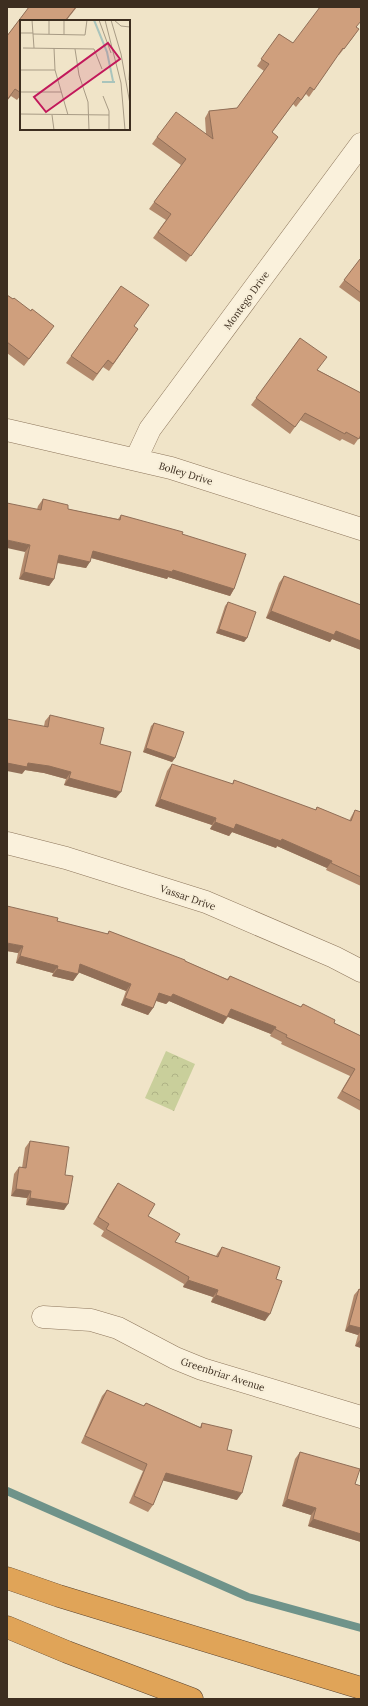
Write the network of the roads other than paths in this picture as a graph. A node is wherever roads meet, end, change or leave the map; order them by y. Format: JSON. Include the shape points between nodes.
{"nodes":[{"id":1,"x":361,"y":144,"type":"edge"},
{"id":2,"x":7,"y":430,"type":"edge"},
{"id":3,"x":136,"y":459,"type":"junction"},
{"id":4,"x":361,"y":529,"type":"edge"},
{"id":5,"x":7,"y":843,"type":"edge"},
{"id":6,"x":361,"y":971,"type":"edge"},
{"id":7,"x":42,"y":1317,"type":"dead end"},
{"id":8,"x":361,"y":1417,"type":"edge"},
{"id":9,"x":7,"y":1578,"type":"edge"},
{"id":10,"x":7,"y":1627,"type":"edge"},
{"id":11,"x":361,"y":1688,"type":"edge"},
{"id":12,"x":192,"y":1699,"type":"edge"}],
"edges":[{"from":1,"to":3,"type":"street","name":"Montego Drive","via":[[150,430]]},
{"from":2,"to":3,"type":"street","name":"Bolley Drive"},
{"from":3,"to":4,"type":"street","name":"Bolley Drive"},
{"from":5,"to":6,"type":"street","name":"Vassar Drive","via":[[66,858],[206,902]]},
{"from":7,"to":8,"type":"street","name":"Greenbriar Avenue","via":[[91,1320],[118,1328],[202,1369]]},
{"from":9,"to":11,"type":"highway","via":[[66,1599]]},
{"from":10,"to":12,"type":"highway"}]}
